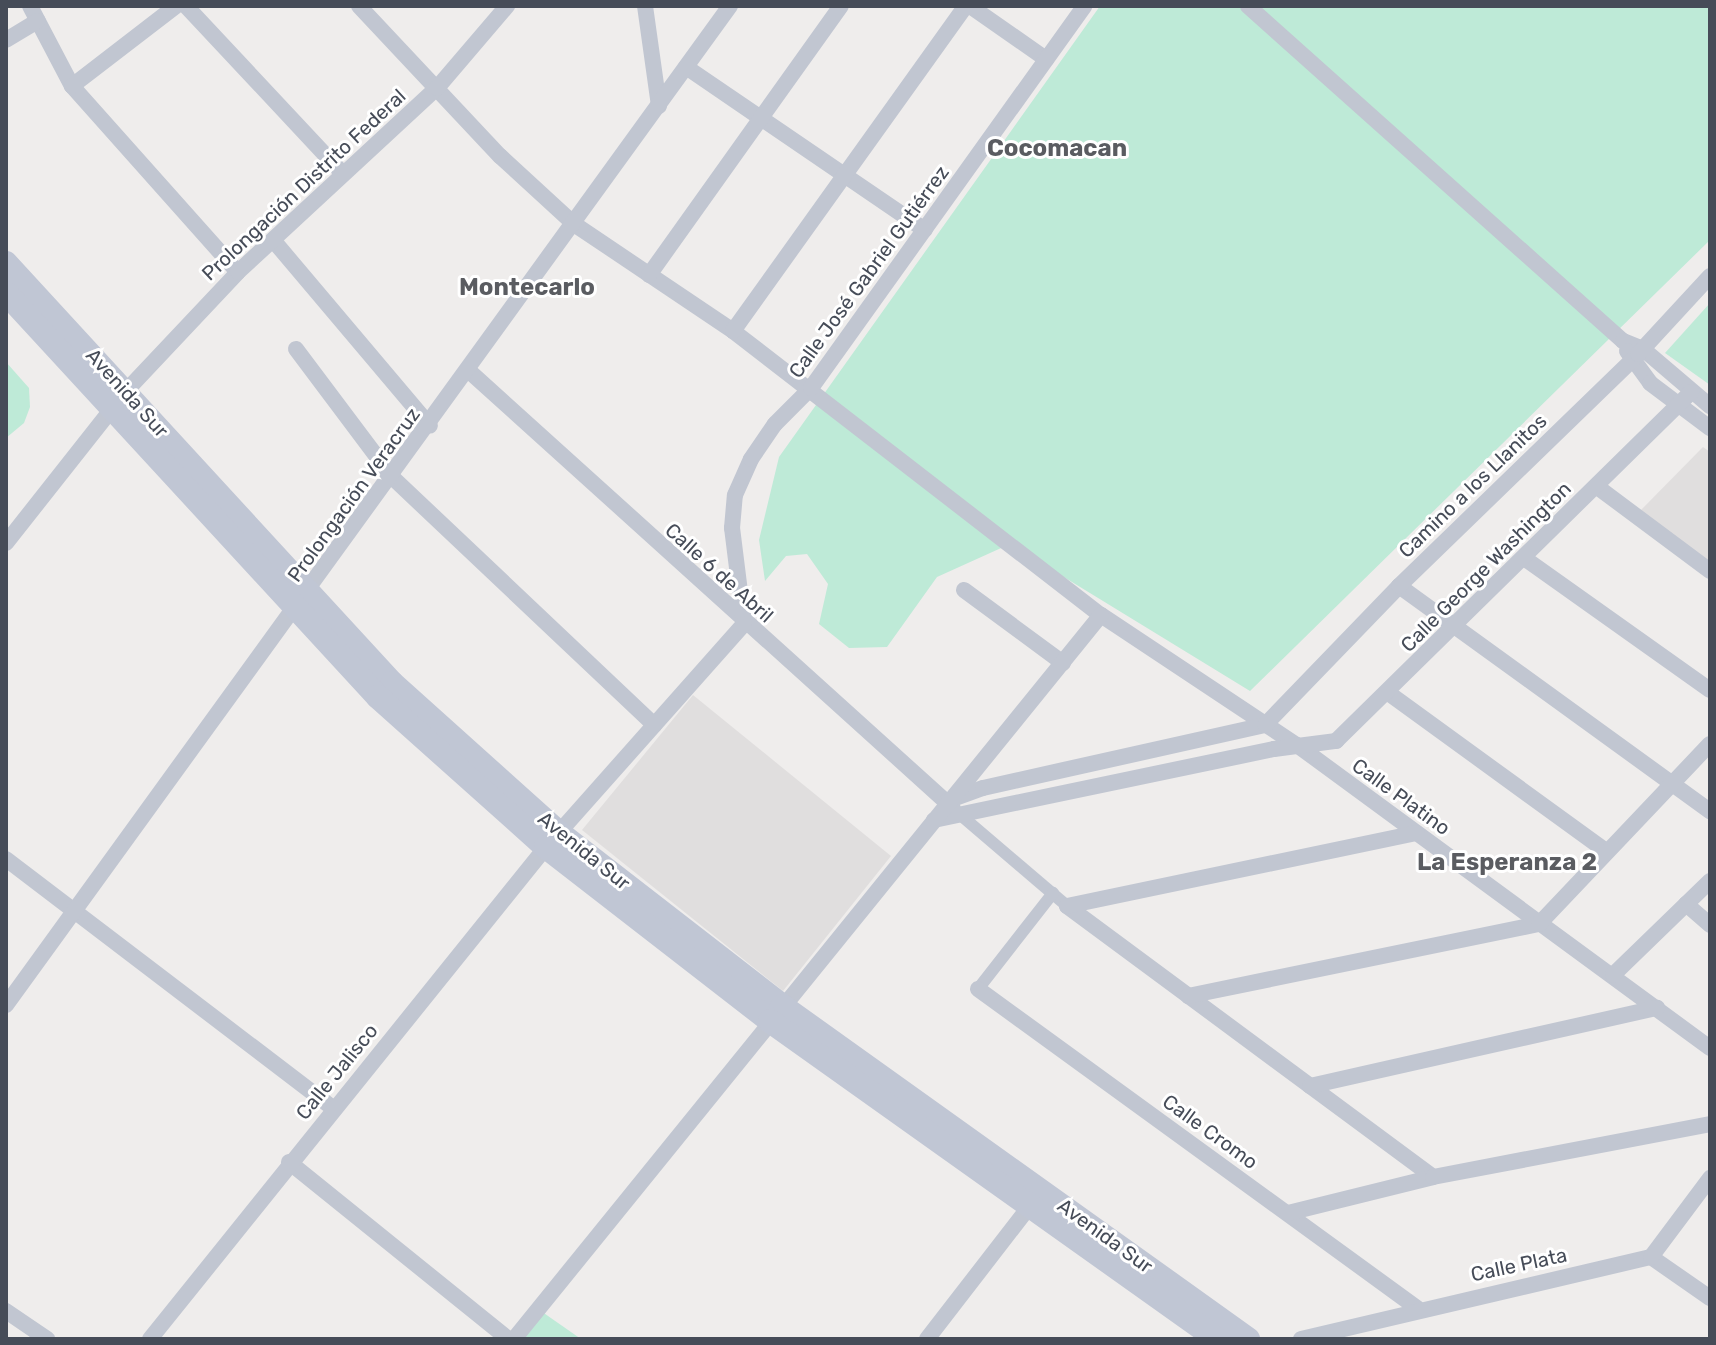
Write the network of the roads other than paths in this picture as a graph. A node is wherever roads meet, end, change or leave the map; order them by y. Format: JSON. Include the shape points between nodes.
{"nodes":[{"id":1,"x":176,"y":6,"type":"edge"},
{"id":2,"x":186,"y":6,"type":"edge"},
{"id":3,"x":359,"y":6,"type":"edge"},
{"id":4,"x":507,"y":6,"type":"edge"},
{"id":5,"x":645,"y":6,"type":"edge"},
{"id":6,"x":730,"y":6,"type":"edge"},
{"id":7,"x":841,"y":6,"type":"edge"},
{"id":8,"x":968,"y":6,"type":"edge"},
{"id":9,"x":1084,"y":6,"type":"edge"},
{"id":10,"x":1248,"y":6,"type":"edge"},
{"id":11,"x":34,"y":13,"type":"edge"},
{"id":12,"x":6,"y":40,"type":"edge"},
{"id":13,"x":1046,"y":59,"type":"junction"},
{"id":14,"x":686,"y":67,"type":"junction"},
{"id":15,"x":72,"y":86,"type":"junction"},
{"id":16,"x":437,"y":88,"type":"junction"},
{"id":17,"x":659,"y":106,"type":"junction"},
{"id":18,"x":761,"y":118,"type":"junction"},
{"id":19,"x":343,"y":174,"type":"junction"},
{"id":20,"x":847,"y":177,"type":"junction"},
{"id":21,"x":574,"y":224,"type":"junction"},
{"id":22,"x":925,"y":230,"type":"junction"},
{"id":23,"x":273,"y":240,"type":"junction"},
{"id":24,"x":6,"y":263,"type":"edge"},
{"id":25,"x":238,"y":272,"type":"junction"},
{"id":26,"x":649,"y":275,"type":"junction"},
{"id":27,"x":1710,"y":276,"type":"edge"},
{"id":28,"x":6,"y":293,"type":"edge"},
{"id":29,"x":733,"y":331,"type":"junction"},
{"id":30,"x":296,"y":349,"type":"dead end"},
{"id":31,"x":1637,"y":355,"type":"junction"},
{"id":32,"x":469,"y":371,"type":"junction"},
{"id":33,"x":811,"y":388,"type":"junction"},
{"id":34,"x":1691,"y":392,"type":"junction"},
{"id":35,"x":119,"y":400,"type":"junction"},
{"id":36,"x":1678,"y":406,"type":"junction"},
{"id":37,"x":1710,"y":406,"type":"edge"},
{"id":38,"x":430,"y":426,"type":"junction"},
{"id":39,"x":1710,"y":428,"type":"edge"},
{"id":40,"x":392,"y":477,"type":"junction"},
{"id":41,"x":1596,"y":486,"type":"junction"},
{"id":42,"x":6,"y":543,"type":"edge"},
{"id":43,"x":1524,"y":558,"type":"junction"},
{"id":44,"x":1710,"y":571,"type":"edge"},
{"id":45,"x":1399,"y":586,"type":"junction"},
{"id":46,"x":964,"y":590,"type":"dead end"},
{"id":47,"x":300,"y":601,"type":"junction"},
{"id":48,"x":1101,"y":615,"type":"junction"},
{"id":49,"x":744,"y":624,"type":"junction"},
{"id":50,"x":1453,"y":627,"type":"junction"},
{"id":51,"x":1063,"y":663,"type":"junction"},
{"id":52,"x":1710,"y":690,"type":"edge"},
{"id":53,"x":1387,"y":692,"type":"junction"},
{"id":54,"x":654,"y":725,"type":"junction"},
{"id":55,"x":1265,"y":725,"type":"junction"},
{"id":56,"x":1710,"y":744,"type":"edge"},
{"id":57,"x":1297,"y":745,"type":"junction"},
{"id":58,"x":975,"y":768,"type":"junction"},
{"id":59,"x":1673,"y":784,"type":"junction"},
{"id":60,"x":983,"y":788,"type":"junction"},
{"id":61,"x":952,"y":806,"type":"junction"},
{"id":62,"x":1710,"y":811,"type":"edge"},
{"id":63,"x":1416,"y":833,"type":"junction"},
{"id":64,"x":552,"y":840,"type":"junction"},
{"id":65,"x":1606,"y":851,"type":"junction"},
{"id":66,"x":6,"y":859,"type":"edge"},
{"id":67,"x":1710,"y":881,"type":"edge"},
{"id":68,"x":1053,"y":893,"type":"junction"},
{"id":69,"x":1686,"y":904,"type":"junction"},
{"id":70,"x":1067,"y":906,"type":"junction"},
{"id":71,"x":75,"y":910,"type":"junction"},
{"id":72,"x":1539,"y":924,"type":"junction"},
{"id":73,"x":1710,"y":925,"type":"edge"},
{"id":74,"x":1613,"y":975,"type":"junction"},
{"id":75,"x":978,"y":989,"type":"joint"},
{"id":76,"x":1188,"y":996,"type":"junction"},
{"id":77,"x":6,"y":1005,"type":"edge"},
{"id":78,"x":1657,"y":1008,"type":"junction"},
{"id":79,"x":776,"y":1013,"type":"junction"},
{"id":80,"x":1710,"y":1048,"type":"edge"},
{"id":81,"x":1310,"y":1086,"type":"junction"},
{"id":82,"x":333,"y":1108,"type":"junction"},
{"id":83,"x":1710,"y":1124,"type":"edge"},
{"id":84,"x":289,"y":1162,"type":"junction"},
{"id":85,"x":1433,"y":1177,"type":"junction"},
{"id":86,"x":1710,"y":1178,"type":"edge"},
{"id":87,"x":1036,"y":1198,"type":"junction"},
{"id":88,"x":1288,"y":1213,"type":"junction"},
{"id":89,"x":1651,"y":1257,"type":"junction"},
{"id":90,"x":1710,"y":1298,"type":"edge"},
{"id":91,"x":1417,"y":1308,"type":"junction"},
{"id":92,"x":6,"y":1311,"type":"edge"},
{"id":93,"x":47,"y":1339,"type":"edge"},
{"id":94,"x":150,"y":1339,"type":"edge"},
{"id":95,"x":511,"y":1339,"type":"edge"},
{"id":96,"x":927,"y":1339,"type":"edge"},
{"id":97,"x":1217,"y":1339,"type":"edge"},
{"id":98,"x":1248,"y":1339,"type":"edge"},
{"id":99,"x":1301,"y":1339,"type":"edge"}],
"edges":[{"from":1,"to":15,"type":"street"},
{"from":2,"to":19,"type":"street"},
{"from":3,"to":16,"type":"street","name":"Calle Platino"},
{"from":4,"to":16,"type":"street","name":"Prolongación Distrito Federal"},
{"from":5,"to":17,"type":"street"},
{"from":6,"to":14,"type":"street","name":"Prolongación Veracruz"},
{"from":7,"to":18,"type":"street"},
{"from":8,"to":13,"type":"street"},
{"from":8,"to":20,"type":"street"},
{"from":9,"to":13,"type":"street","name":"Calle José Gabriel Gutiérrez"},
{"from":10,"to":31,"type":"street"},
{"from":11,"to":12,"type":"street"},
{"from":11,"to":15,"type":"street"},
{"from":13,"to":22,"type":"street","name":"Calle José Gabriel Gutiérrez"},
{"from":14,"to":17,"type":"street","name":"Prolongación Veracruz"},
{"from":14,"to":18,"type":"street"},
{"from":15,"to":25,"type":"street"},
{"from":16,"to":19,"type":"street","name":"Prolongación Distrito Federal"},
{"from":16,"to":21,"type":"street","name":"Calle Platino"},
{"from":17,"to":21,"type":"street","name":"Prolongación Veracruz"},
{"from":18,"to":20,"type":"street"},
{"from":18,"to":26,"type":"street"},
{"from":19,"to":23,"type":"street","name":"Prolongación Distrito Federal"},
{"from":20,"to":22,"type":"street"},
{"from":20,"to":29,"type":"street"},
{"from":21,"to":26,"type":"street","name":"Calle Platino"},
{"from":21,"to":32,"type":"street","name":"Prolongación Veracruz"},
{"from":22,"to":33,"type":"street","name":"Calle José Gabriel Gutiérrez"},
{"from":23,"to":25,"type":"street","name":"Prolongación Distrito Federal"},
{"from":23,"to":38,"type":"street"},
{"from":24,"to":35,"type":"main road","name":"Avenida Sur"},
{"from":25,"to":35,"type":"street","name":"Prolongación Distrito Federal"},
{"from":26,"to":29,"type":"street","name":"Calle Platino"},
{"from":27,"to":31,"type":"street","name":"Camino a los Llanitos"},
{"from":28,"to":35,"type":"main road","name":"Avenida Sur"},
{"from":29,"to":33,"type":"street","name":"Calle Platino"},
{"from":30,"to":40,"type":"street"},
{"from":31,"to":34,"type":"street"},
{"from":31,"to":36,"type":"street"},
{"from":31,"to":45,"type":"street","name":"Camino a los Llanitos"},
{"from":32,"to":38,"type":"street","name":"Prolongación Veracruz"},
{"from":32,"to":49,"type":"street","name":"Calle 6 de Abril"},
{"from":33,"to":48,"type":"street","name":"Calle Platino"},
{"from":33,"to":49,"type":"street","name":"Calle José Gabriel Gutiérrez","via":[[775,424],[735,495],[733,557]]},
{"from":34,"to":36,"type":"street","name":"Calle George Washington"},
{"from":34,"to":37,"type":"street"},
{"from":35,"to":42,"type":"street","name":"Prolongación Distrito Federal"},
{"from":35,"to":47,"type":"main road","name":"Avenida Sur"},
{"from":36,"to":39,"type":"street"},
{"from":36,"to":41,"type":"street","name":"Calle George Washington"},
{"from":38,"to":40,"type":"street","name":"Prolongación Veracruz"},
{"from":40,"to":47,"type":"street","name":"Prolongación Veracruz"},
{"from":40,"to":54,"type":"street"},
{"from":41,"to":43,"type":"street","name":"Calle George Washington"},
{"from":41,"to":44,"type":"street"},
{"from":43,"to":50,"type":"street","name":"Calle George Washington"},
{"from":43,"to":52,"type":"street"},
{"from":45,"to":50,"type":"street"},
{"from":45,"to":55,"type":"street","name":"Camino a los Llanitos"},
{"from":46,"to":51,"type":"street"},
{"from":47,"to":64,"type":"main road","name":"Avenida Sur","via":[[378,697]]},
{"from":47,"to":71,"type":"street","name":"Prolongación Veracruz"},
{"from":48,"to":51,"type":"street"},
{"from":48,"to":55,"type":"street","name":"Calle Platino"},
{"from":49,"to":54,"type":"street","name":"Calle Jalisco"},
{"from":49,"to":61,"type":"street","name":"Calle 6 de Abril"},
{"from":50,"to":53,"type":"street","name":"Calle George Washington"},
{"from":50,"to":59,"type":"street"},
{"from":51,"to":58,"type":"street"},
{"from":53,"to":57,"type":"street","name":"Calle George Washington","via":[[1336,741]]},
{"from":53,"to":65,"type":"street"},
{"from":54,"to":64,"type":"street","name":"Calle Jalisco"},
{"from":55,"to":57,"type":"street","name":"Calle Platino"},
{"from":55,"to":60,"type":"street"},
{"from":56,"to":59,"type":"street"},
{"from":57,"to":61,"type":"street","name":"Calle George Washington"},
{"from":57,"to":63,"type":"street","name":"Calle Platino"},
{"from":58,"to":60,"type":"street"},
{"from":58,"to":61,"type":"street"},
{"from":59,"to":62,"type":"street"},
{"from":59,"to":65,"type":"street"},
{"from":60,"to":61,"type":"street"},
{"from":61,"to":68,"type":"street"},
{"from":61,"to":79,"type":"street","via":[[934,820]]},
{"from":63,"to":70,"type":"street"},
{"from":63,"to":72,"type":"street","name":"Calle Platino"},
{"from":64,"to":79,"type":"main road","name":"Avenida Sur"},
{"from":64,"to":82,"type":"street","name":"Calle Jalisco"},
{"from":65,"to":72,"type":"street"},
{"from":66,"to":71,"type":"street"},
{"from":67,"to":69,"type":"street"},
{"from":68,"to":70,"type":"street"},
{"from":68,"to":75,"type":"street"},
{"from":69,"to":73,"type":"street"},
{"from":69,"to":74,"type":"street"},
{"from":70,"to":76,"type":"street"},
{"from":71,"to":77,"type":"street","name":"Prolongación Veracruz"},
{"from":71,"to":82,"type":"street"},
{"from":72,"to":74,"type":"street","name":"Calle Platino"},
{"from":72,"to":76,"type":"street"},
{"from":74,"to":78,"type":"street","name":"Calle Platino"},
{"from":75,"to":88,"type":"street","name":"Calle Cromo"},
{"from":76,"to":81,"type":"street"},
{"from":78,"to":80,"type":"street","name":"Calle Platino"},
{"from":78,"to":81,"type":"street"},
{"from":79,"to":87,"type":"main road","name":"Avenida Sur"},
{"from":79,"to":95,"type":"street"},
{"from":81,"to":85,"type":"street"},
{"from":82,"to":84,"type":"street","name":"Calle Jalisco"},
{"from":83,"to":85,"type":"street"},
{"from":84,"to":94,"type":"street","name":"Calle Jalisco"},
{"from":84,"to":95,"type":"street"},
{"from":85,"to":88,"type":"street"},
{"from":86,"to":89,"type":"street"},
{"from":87,"to":96,"type":"street"},
{"from":87,"to":97,"type":"main road","name":"Avenida Sur"},
{"from":87,"to":98,"type":"main road","name":"Avenida Sur"},
{"from":88,"to":91,"type":"street","name":"Calle Cromo"},
{"from":89,"to":90,"type":"street"},
{"from":89,"to":91,"type":"street","name":"Calle Plata"},
{"from":91,"to":99,"type":"street","name":"Calle Plata"},
{"from":92,"to":93,"type":"street"}]}
